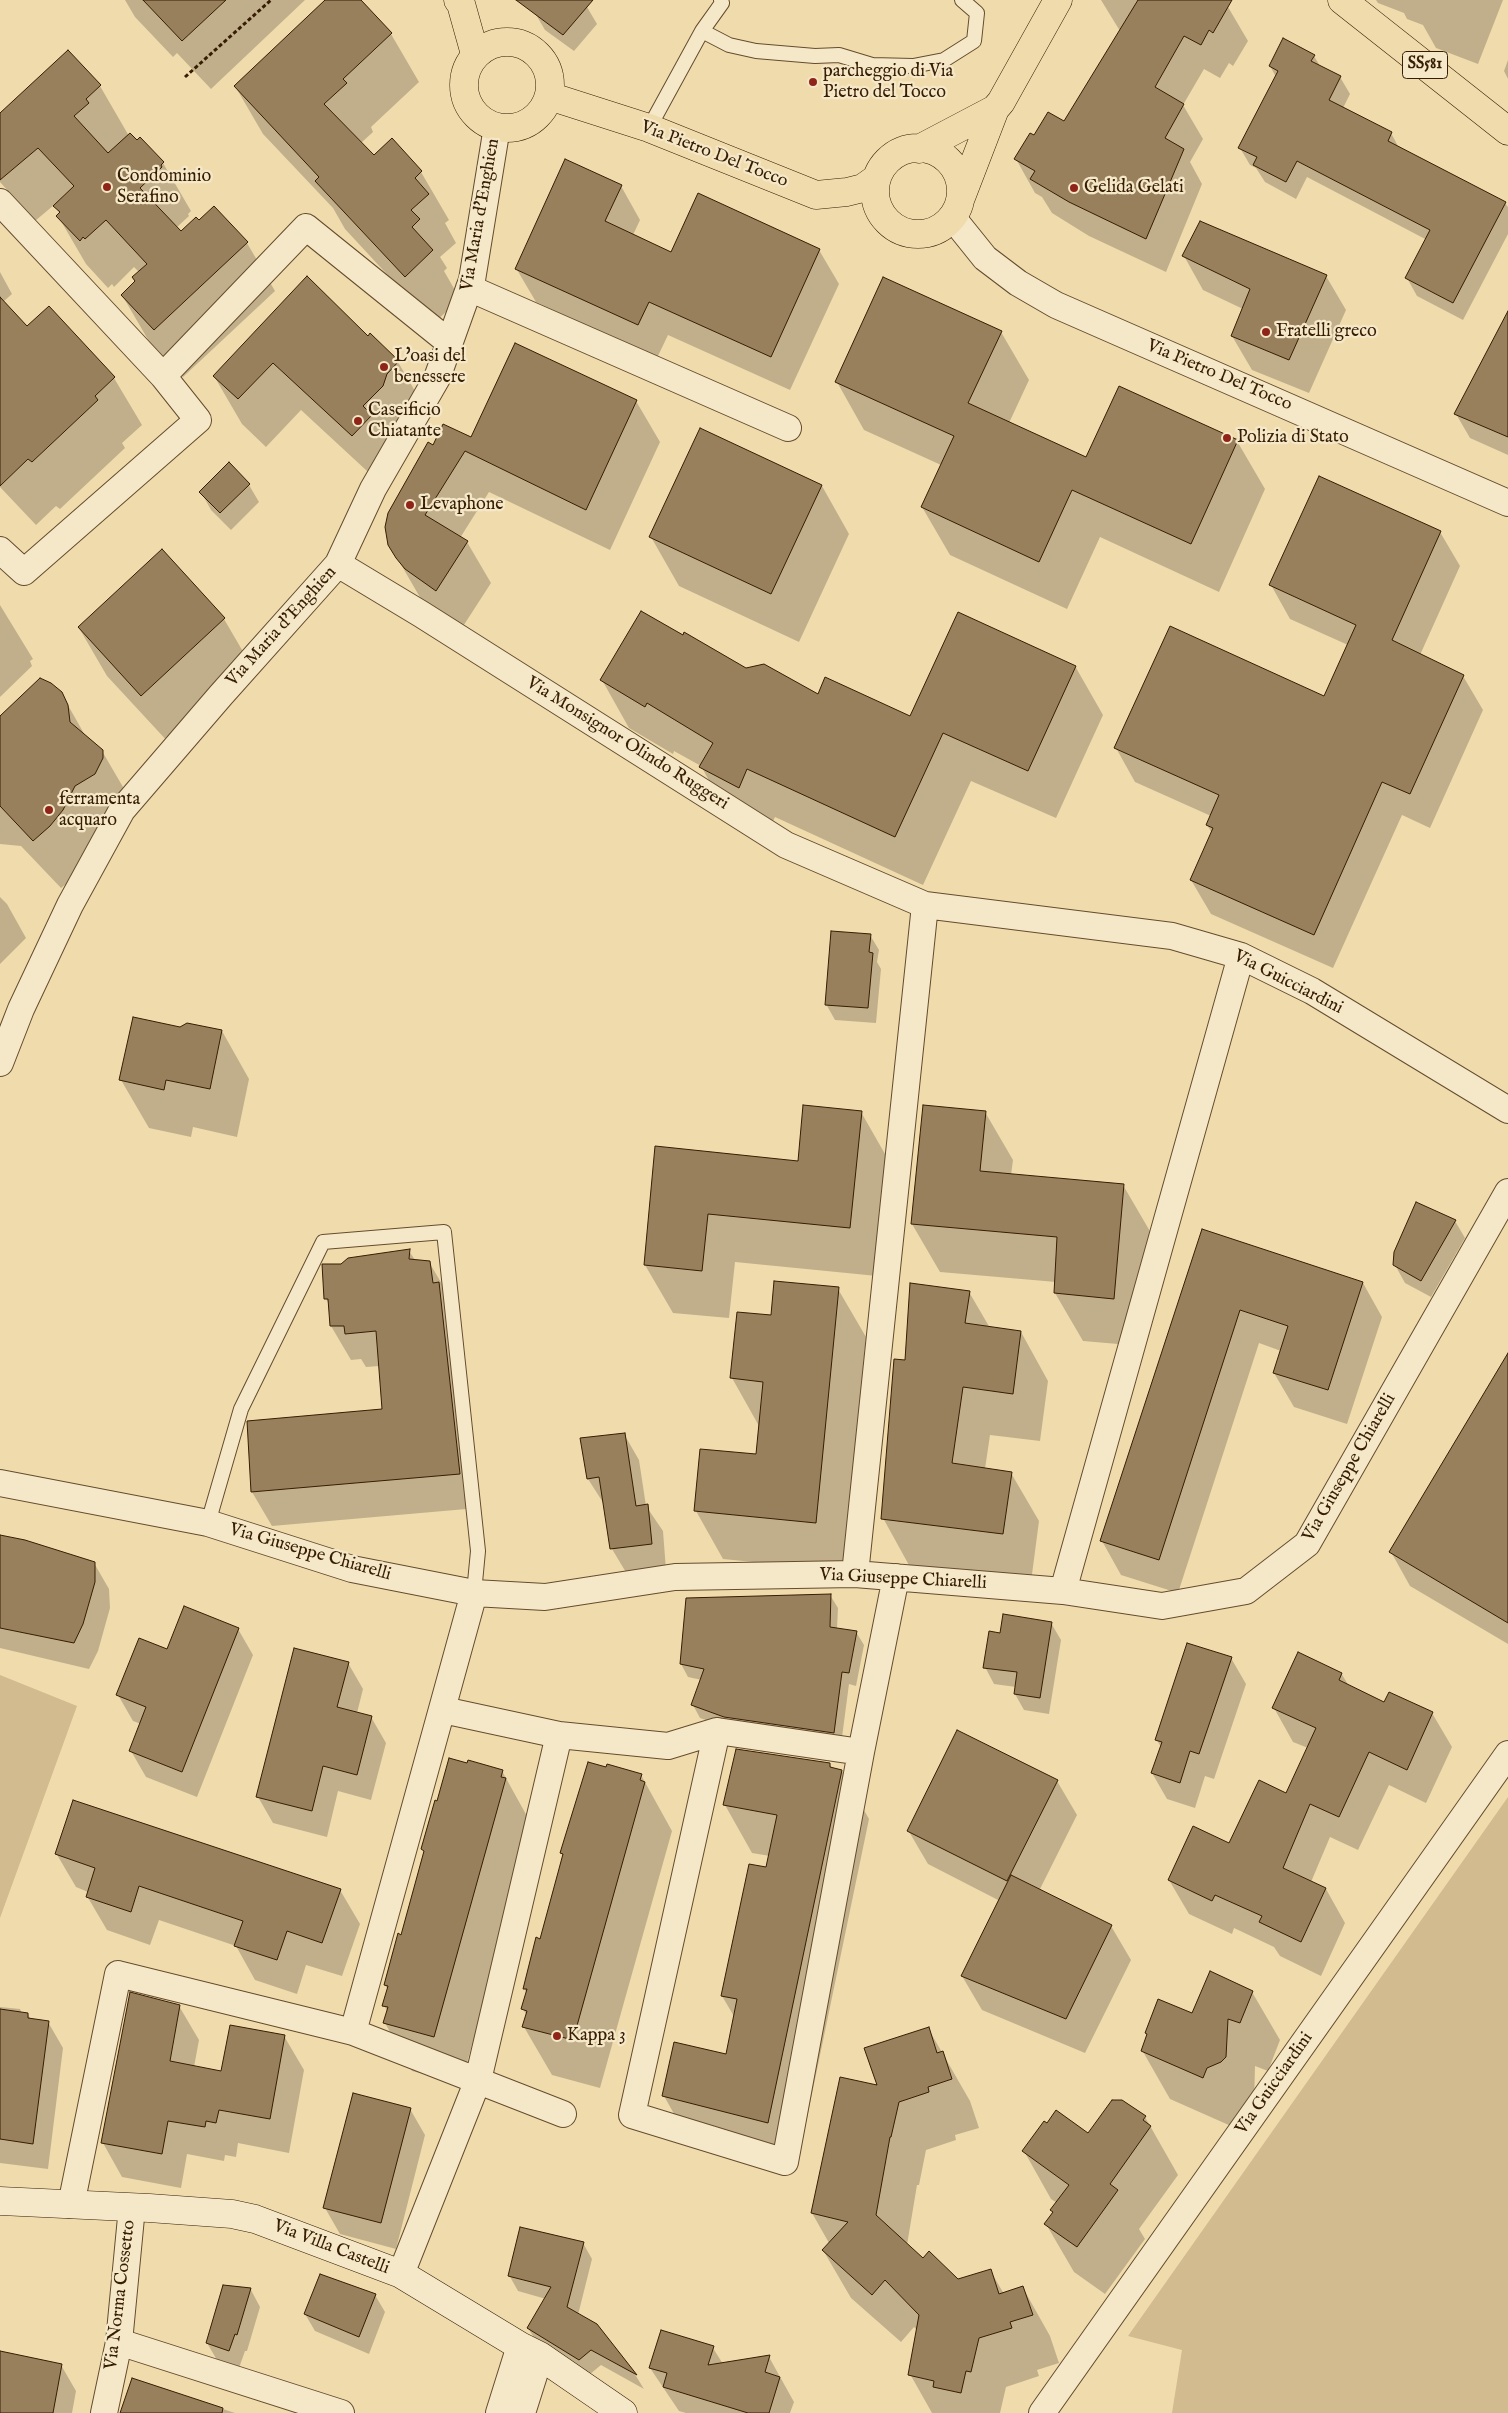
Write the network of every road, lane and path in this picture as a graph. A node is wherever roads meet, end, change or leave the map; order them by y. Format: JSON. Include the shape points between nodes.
{"nodes":[{"id":1,"x":270,"y":0,"type":"edge"},
{"id":2,"x":458,"y":0,"type":"edge"},
{"id":3,"x":722,"y":0,"type":"edge"},
{"id":4,"x":962,"y":0,"type":"edge"},
{"id":5,"x":1342,"y":0,"type":"edge"},
{"id":6,"x":1052,"y":6,"type":"edge"},
{"id":7,"x":702,"y":30,"type":"junction"},
{"id":8,"x":475,"y":54,"type":"junction"},
{"id":9,"x":185,"y":77,"type":"dead end"},
{"id":10,"x":549,"y":96,"type":"junction"},
{"id":11,"x":995,"y":109,"type":"junction"},
{"id":12,"x":497,"y":127,"type":"junction"},
{"id":13,"x":649,"y":128,"type":"junction"},
{"id":14,"x":1508,"y":131,"type":"edge"},
{"id":15,"x":919,"y":149,"type":"junction"},
{"id":16,"x":877,"y":178,"type":"junction"},
{"id":17,"x":0,"y":202,"type":"edge"},
{"id":18,"x":956,"y":210,"type":"junction"},
{"id":19,"x":469,"y":288,"type":"junction"},
{"id":20,"x":450,"y":343,"type":"junction"},
{"id":21,"x":163,"y":376,"type":"junction"},
{"id":22,"x":788,"y":428,"type":"dead end"},
{"id":23,"x":1508,"y":502,"type":"edge"},
{"id":24,"x":0,"y":550,"type":"edge"},
{"id":25,"x":338,"y":564,"type":"junction"},
{"id":26,"x":925,"y":905,"type":"junction"},
{"id":27,"x":1241,"y":956,"type":"junction"},
{"id":28,"x":0,"y":1063,"type":"edge"},
{"id":29,"x":1508,"y":1110,"type":"edge"},
{"id":30,"x":1508,"y":1192,"type":"edge"},
{"id":31,"x":0,"y":1483,"type":"edge"},
{"id":32,"x":208,"y":1524,"type":"junction"},
{"id":33,"x":854,"y":1574,"type":"junction"},
{"id":34,"x":896,"y":1577,"type":"junction"},
{"id":35,"x":1063,"y":1591,"type":"junction"},
{"id":36,"x":474,"y":1593,"type":"junction"},
{"id":37,"x":443,"y":1710,"type":"junction"},
{"id":38,"x":717,"y":1731,"type":"junction"},
{"id":39,"x":559,"y":1735,"type":"junction"},
{"id":40,"x":861,"y":1752,"type":"junction"},
{"id":41,"x":1508,"y":1754,"type":"edge"},
{"id":42,"x":353,"y":2032,"type":"junction"},
{"id":43,"x":478,"y":2080,"type":"junction"},
{"id":44,"x":563,"y":2114,"type":"dead end"},
{"id":45,"x":0,"y":2201,"type":"edge"},
{"id":46,"x":71,"y":2205,"type":"junction"},
{"id":47,"x":132,"y":2207,"type":"junction"},
{"id":48,"x":401,"y":2274,"type":"junction"},
{"id":49,"x":119,"y":2342,"type":"junction"},
{"id":50,"x":530,"y":2351,"type":"junction"},
{"id":51,"x":104,"y":2413,"type":"edge"},
{"id":52,"x":341,"y":2413,"type":"edge"},
{"id":53,"x":499,"y":2413,"type":"edge"},
{"id":54,"x":522,"y":2413,"type":"edge"},
{"id":55,"x":623,"y":2413,"type":"edge"},
{"id":56,"x":1042,"y":2413,"type":"edge"}],
"edges":[{"from":1,"to":9,"type":"path"},
{"from":2,"to":8,"type":"main road"},
{"from":3,"to":7,"type":"lane"},
{"from":4,"to":7,"type":"lane","via":[[977,13],[974,41],[944,60],[913,66],[872,65],[839,56],[756,51],[729,45]]},
{"from":5,"to":14,"type":"main road","number":"SS581"},
{"from":6,"to":11,"type":"main road"},
{"from":7,"to":13,"type":"lane"},
{"from":8,"to":10,"type":"main road","via":[[487,45],[501,42],[515,41],[529,47],[547,68],[551,82]]},
{"from":8,"to":12,"type":"main road","via":[[468,65],[463,90],[467,103],[484,122]]},
{"from":10,"to":12,"type":"main road","via":[[535,118],[516,126]]},
{"from":10,"to":13,"type":"main road","name":"Via Pietro Del Tocco"},
{"from":11,"to":15,"type":"main road"},
{"from":11,"to":18,"type":"main road"},
{"from":12,"to":19,"type":"street","name":"Via Maria d'Enghien"},
{"from":13,"to":16,"type":"main road","name":"Via Pietro Del Tocco","via":[[816,195],[863,188]]},
{"from":15,"to":16,"type":"main road","via":[[906,150],[894,156]]},
{"from":15,"to":18,"type":"main road","via":[[944,157],[953,166],[960,184]]},
{"from":16,"to":18,"type":"main road","via":[[877,204],[883,216],[898,229],[918,234],[931,232],[943,226]]},
{"from":17,"to":21,"type":"street"},
{"from":18,"to":23,"type":"street","name":"Via Pietro Del Tocco","via":[[985,258],[1018,283],[1056,305]]},
{"from":19,"to":20,"type":"street","name":"Via Maria d'Enghien"},
{"from":19,"to":22,"type":"street"},
{"from":20,"to":21,"type":"street","via":[[306,228]]},
{"from":20,"to":25,"type":"street","name":"Via Maria d'Enghien","via":[[437,378],[373,489]]},
{"from":21,"to":24,"type":"street","via":[[198,420],[24,572]]},
{"from":25,"to":26,"type":"street","name":"Via Monsignor Olindo Ruggeri","via":[[786,845]]},
{"from":25,"to":28,"type":"street","name":"Via Maria d'Enghien","via":[[122,810],[70,905],[21,1009]]},
{"from":26,"to":27,"type":"street","name":"Via Guicciardini","via":[[1172,936]]},
{"from":26,"to":33,"type":"street"},
{"from":27,"to":29,"type":"street","name":"Via Guicciardini","via":[[1312,991]]},
{"from":27,"to":35,"type":"street"},
{"from":30,"to":35,"type":"street","name":"Via Giuseppe Chiarelli","via":[[1307,1544],[1246,1591],[1162,1606]]},
{"from":31,"to":32,"type":"street","name":"Via Giuseppe Chiarelli"},
{"from":32,"to":36,"type":"street","name":"Via Giuseppe Chiarelli","via":[[352,1569]]},
{"from":32,"to":36,"type":"lane","via":[[241,1409],[323,1242],[444,1232],[478,1551]]},
{"from":33,"to":34,"type":"street","name":"Via Giuseppe Chiarelli"},
{"from":33,"to":36,"type":"street","name":"Via Giuseppe Chiarelli","via":[[674,1577],[545,1597]]},
{"from":34,"to":35,"type":"street","name":"Via Giuseppe Chiarelli"},
{"from":34,"to":40,"type":"street"},
{"from":36,"to":37,"type":"street"},
{"from":37,"to":39,"type":"street"},
{"from":37,"to":42,"type":"street"},
{"from":38,"to":39,"type":"street","via":[[668,1746]]},
{"from":38,"to":40,"type":"street"},
{"from":38,"to":40,"type":"street","via":[[632,2115],[786,2162]]},
{"from":39,"to":43,"type":"street"},
{"from":41,"to":56,"type":"street","name":"Via Guicciardini"},
{"from":42,"to":43,"type":"street"},
{"from":42,"to":46,"type":"street","via":[[118,1974]]},
{"from":43,"to":44,"type":"street"},
{"from":43,"to":48,"type":"street"},
{"from":45,"to":46,"type":"main road","name":"Via Villa Castelli"},
{"from":46,"to":47,"type":"main road","name":"Via Villa Castelli"},
{"from":47,"to":48,"type":"main road","name":"Via Villa Castelli","via":[[232,2214],[255,2219]]},
{"from":47,"to":49,"type":"street","name":"Via Norma Cossetto"},
{"from":48,"to":50,"type":"main road","name":"Via Villa Castelli"},
{"from":49,"to":51,"type":"street","name":"Via Norma Cossetto"},
{"from":49,"to":52,"type":"street"},
{"from":50,"to":53,"type":"street"},
{"from":50,"to":54,"type":"street"},
{"from":50,"to":55,"type":"main road","name":"Via Villa Castelli"}]}
